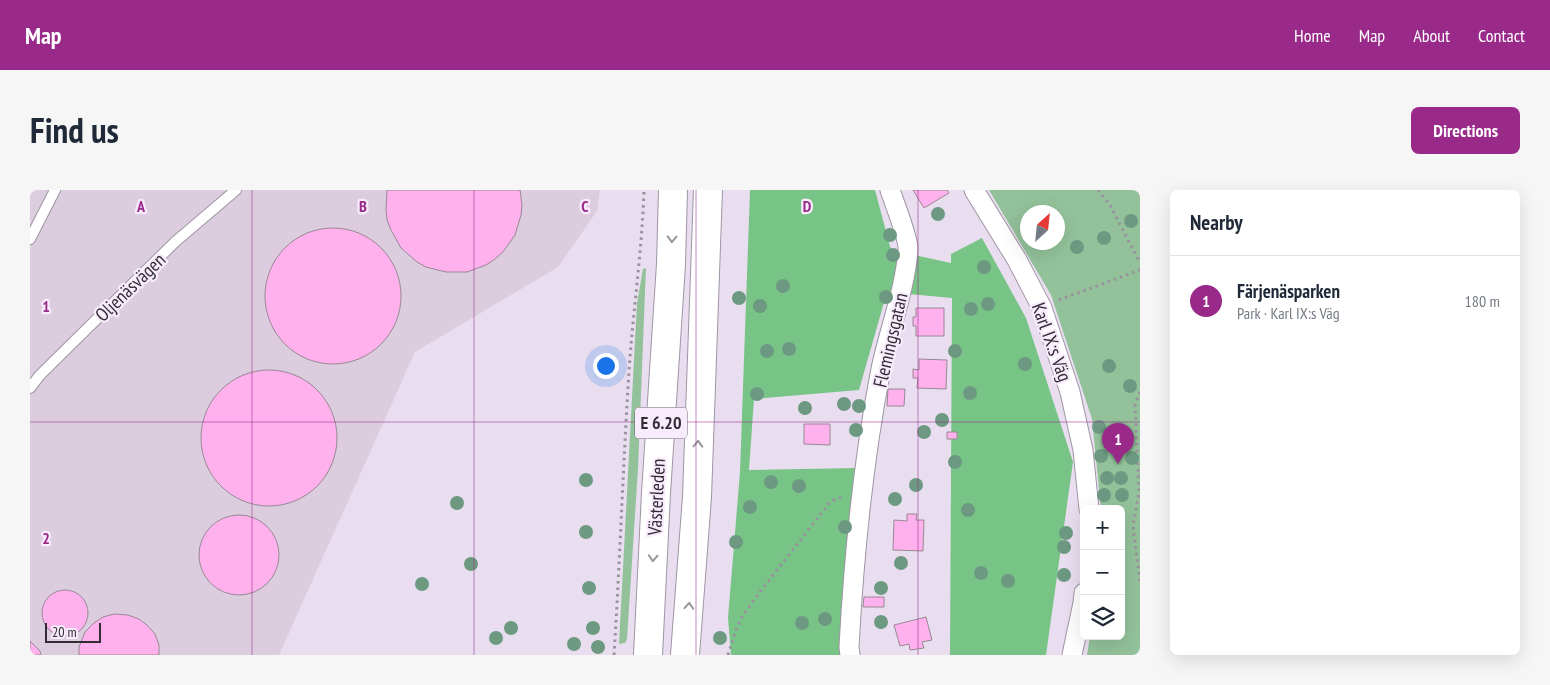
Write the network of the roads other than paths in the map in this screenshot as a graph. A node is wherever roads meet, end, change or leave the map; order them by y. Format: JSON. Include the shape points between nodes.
{"nodes":[{"id":1,"x":55,"y":190,"type":"edge"},
{"id":2,"x":236,"y":190,"type":"edge"},
{"id":3,"x":673,"y":190,"type":"edge"},
{"id":4,"x":708,"y":190,"type":"edge"},
{"id":5,"x":890,"y":190,"type":"edge"},
{"id":6,"x":974,"y":190,"type":"edge"},
{"id":7,"x":30,"y":239,"type":"edge"},
{"id":8,"x":30,"y":388,"type":"edge"},
{"id":9,"x":1088,"y":505,"type":"edge"},
{"id":10,"x":1084,"y":595,"type":"edge"},
{"id":11,"x":648,"y":655,"type":"edge"},
{"id":12,"x":685,"y":655,"type":"edge"},
{"id":13,"x":850,"y":655,"type":"edge"},
{"id":14,"x":1072,"y":655,"type":"edge"}],
"edges":[{"from":1,"to":7,"type":"lane"},
{"from":2,"to":8,"type":"lane","name":"Oljenäsvägen","via":[[176,242]]},
{"from":3,"to":11,"type":"highway","name":"Västerleden","number":"E 6.20","one_way":true},
{"from":12,"to":4,"type":"highway","number":"E 6.20","one_way":true,"via":[[696,497]]},
{"from":5,"to":13,"type":"street","name":"Flemingsgatan","via":[[908,245],[904,278],[881,368],[862,491],[853,568]]},
{"from":6,"to":9,"type":"street","name":"Karl IX:s Väg","via":[[1042,308],[1070,392],[1083,450]]},
{"from":10,"to":14,"type":"street"}]}
